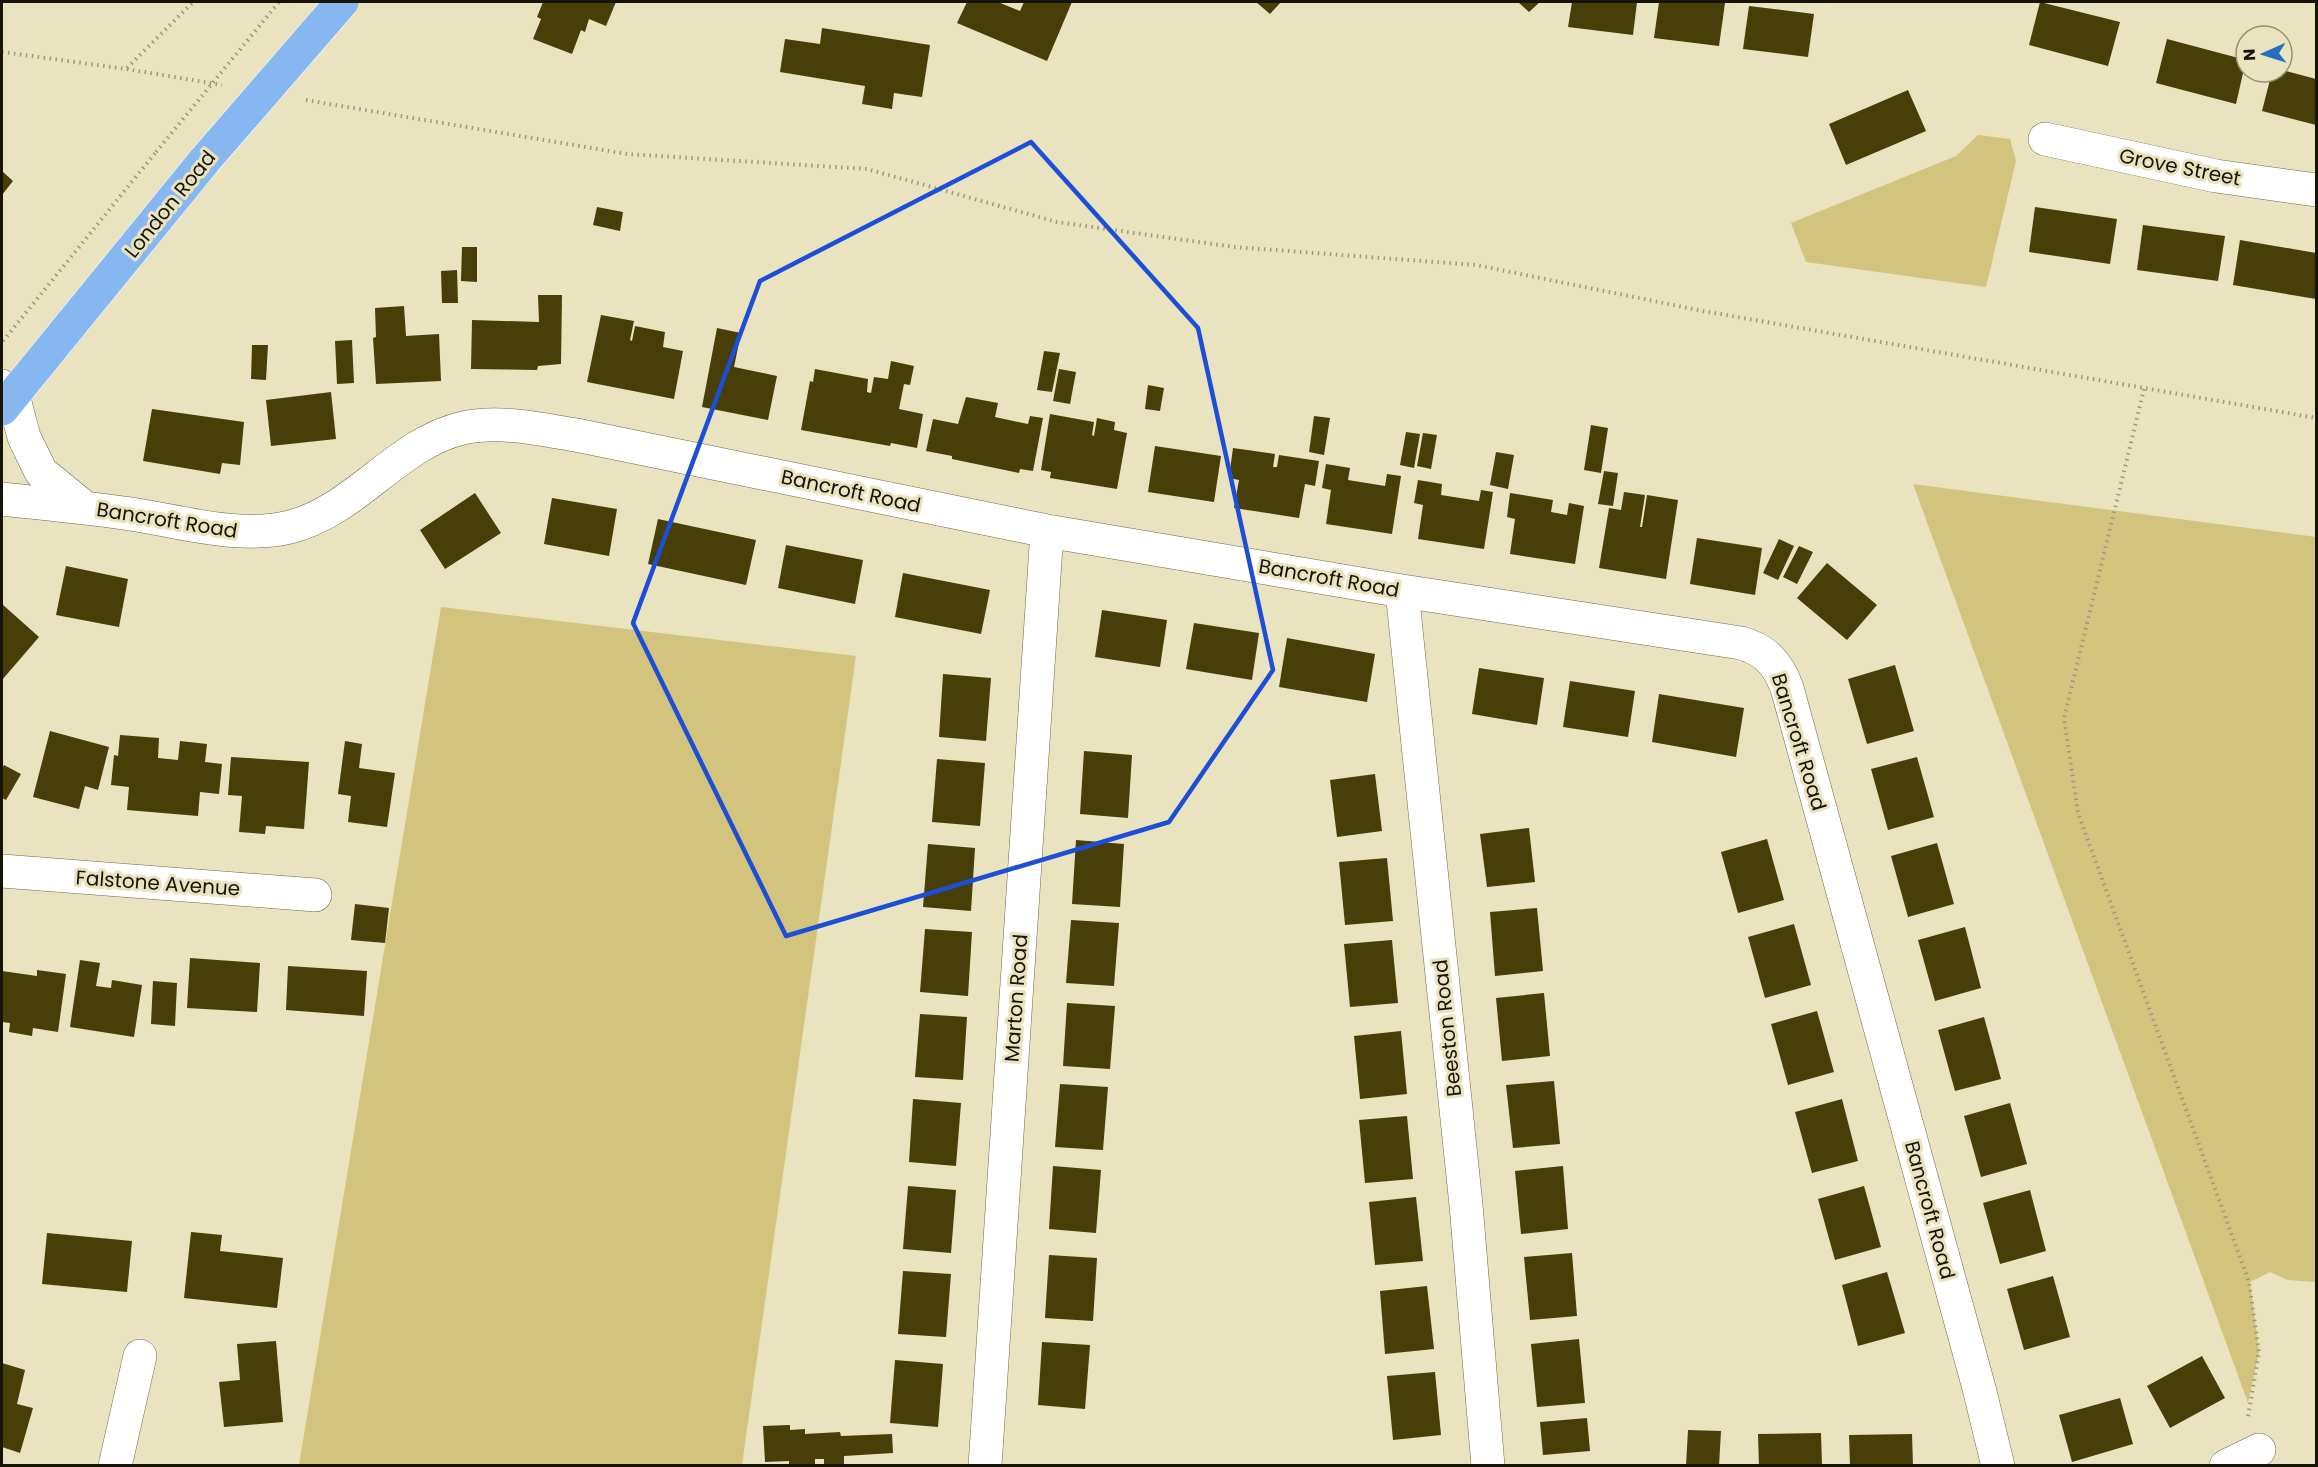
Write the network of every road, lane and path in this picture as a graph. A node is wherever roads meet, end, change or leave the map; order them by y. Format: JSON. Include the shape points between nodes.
{"nodes":[{"id":1,"x":193,"y":2,"type":"edge"},
{"id":2,"x":279,"y":2,"type":"edge"},
{"id":3,"x":342,"y":2,"type":"edge"},
{"id":4,"x":2,"y":52,"type":"edge"},
{"id":5,"x":126,"y":69,"type":"junction"},
{"id":6,"x":231,"y":87,"type":"dead end"},
{"id":7,"x":301,"y":99,"type":"dead end"},
{"id":8,"x":2045,"y":139,"type":"dead end"},
{"id":9,"x":2316,"y":190,"type":"edge"},
{"id":10,"x":3,"y":341,"type":"dead end"},
{"id":11,"x":2144,"y":389,"type":"junction"},
{"id":12,"x":5,"y":397,"type":"edge"},
{"id":13,"x":2316,"y":418,"type":"edge"},
{"id":14,"x":2,"y":500,"type":"edge"},
{"id":15,"x":84,"y":507,"type":"junction"},
{"id":16,"x":1047,"y":531,"type":"junction"},
{"id":17,"x":1402,"y":591,"type":"junction"},
{"id":18,"x":2,"y":871,"type":"edge"},
{"id":19,"x":315,"y":895,"type":"dead end"},
{"id":20,"x":140,"y":1356,"type":"dead end"},
{"id":21,"x":2253,"y":1437,"type":"joint"},
{"id":22,"x":114,"y":1466,"type":"edge"},
{"id":23,"x":985,"y":1466,"type":"edge"},
{"id":24,"x":1488,"y":1466,"type":"edge"},
{"id":25,"x":1998,"y":1466,"type":"edge"},
{"id":26,"x":2226,"y":1466,"type":"edge"}],
"edges":[{"from":1,"to":5,"type":"path"},
{"from":2,"to":10,"type":"path","bridge":true},
{"from":3,"to":12,"type":"main road","name":"London Road","bridge":true},
{"from":4,"to":5,"type":"path"},
{"from":5,"to":6,"type":"path"},
{"from":7,"to":11,"type":"path","via":[[627,154],[867,169],[1057,222],[1234,247],[1476,265],[1703,311]]},
{"from":8,"to":9,"type":"street","name":"Grove Street","via":[[2216,176]]},
{"from":11,"to":13,"type":"path"},
{"from":11,"to":21,"type":"path","via":[[2064,718],[2078,813],[2249,1282],[2259,1352]]},
{"from":12,"to":15,"type":"street","name":"Bancroft Road","via":[[41,472]]},
{"from":14,"to":15,"type":"street","name":"Bancroft Road"},
{"from":15,"to":16,"type":"street","name":"Bancroft Road","via":[[247,532],[289,527],[339,507],[433,440],[462,428],[493,424],[576,435]]},
{"from":16,"to":17,"type":"street","name":"Bancroft Road"},
{"from":16,"to":23,"type":"street","name":"Marton Road"},
{"from":17,"to":24,"type":"street","name":"Beeston Road","via":[[1466,1205]]},
{"from":17,"to":25,"type":"street","name":"Bancroft Road","via":[[1741,643],[1759,650],[1775,664],[1787,688]]},
{"from":18,"to":19,"type":"street","name":"Falstone Avenue"},
{"from":20,"to":22,"type":"street"},
{"from":21,"to":26,"type":"street"}]}
